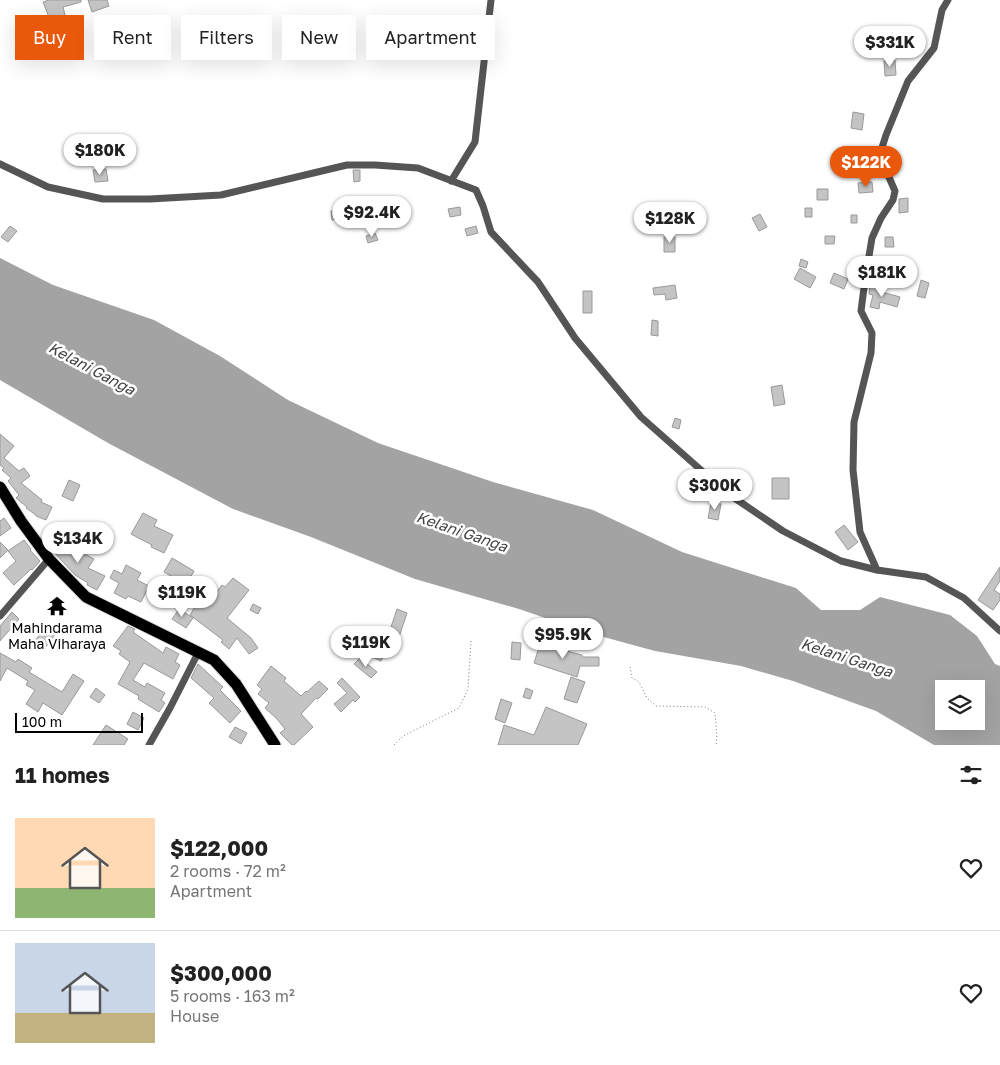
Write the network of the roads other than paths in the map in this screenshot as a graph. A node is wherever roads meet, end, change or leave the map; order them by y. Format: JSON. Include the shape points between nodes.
{"nodes":[{"id":1,"x":490,"y":0,"type":"edge"},
{"id":2,"x":948,"y":0,"type":"edge"},
{"id":3,"x":0,"y":164,"type":"edge"},
{"id":4,"x":451,"y":181,"type":"junction"},
{"id":5,"x":0,"y":487,"type":"edge"},
{"id":6,"x":49,"y":559,"type":"junction"},
{"id":7,"x":877,"y":570,"type":"junction"},
{"id":8,"x":0,"y":616,"type":"edge"},
{"id":9,"x":1000,"y":631,"type":"edge"},
{"id":10,"x":198,"y":653,"type":"junction"},
{"id":11,"x":149,"y":745,"type":"edge"},
{"id":12,"x":275,"y":745,"type":"edge"}],
"edges":[{"from":1,"to":4,"type":"street","via":[[475,142]]},
{"from":2,"to":7,"type":"street","via":[[942,10],[934,48],[908,81],[880,154],[895,191],[872,238],[865,280],[862,310],[872,333],[871,354],[854,422],[853,470],[860,532]]},
{"from":3,"to":4,"type":"street","via":[[48,187],[103,199],[221,195],[347,165],[418,168]]},
{"from":4,"to":7,"type":"street","via":[[476,190],[491,232],[538,282],[575,338],[641,417],[727,493],[783,531],[841,561]]},
{"from":5,"to":6,"type":"main road"},
{"from":6,"to":8,"type":"street"},
{"from":6,"to":10,"type":"main road","via":[[86,597]]},
{"from":7,"to":9,"type":"street","via":[[926,577],[964,598]]},
{"from":10,"to":11,"type":"street"},
{"from":10,"to":12,"type":"main road","via":[[214,660],[236,684]]}]}
